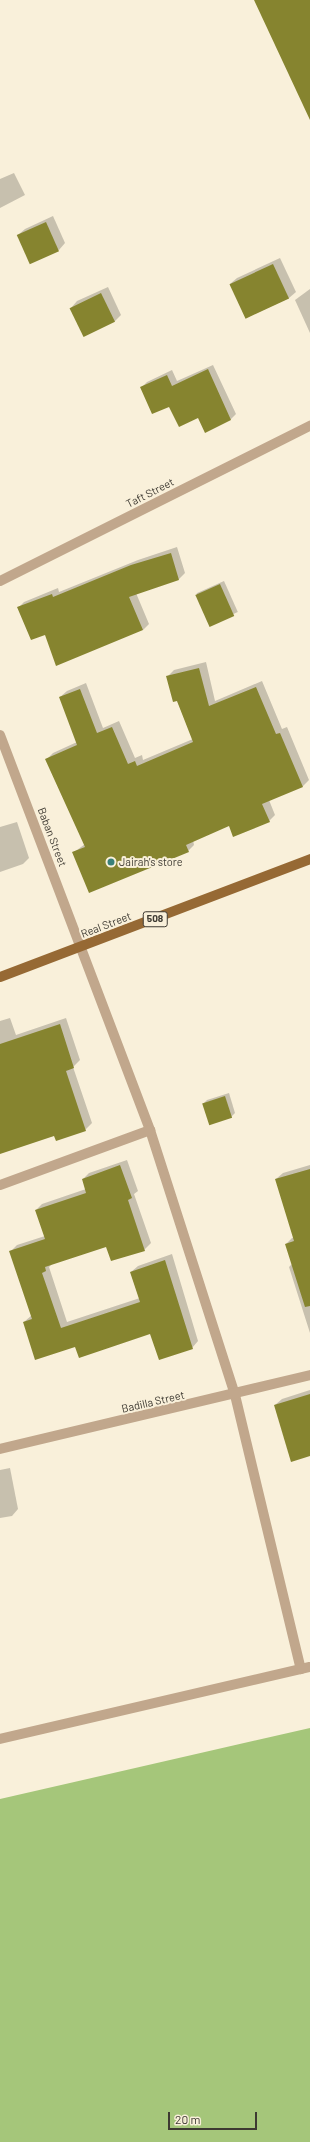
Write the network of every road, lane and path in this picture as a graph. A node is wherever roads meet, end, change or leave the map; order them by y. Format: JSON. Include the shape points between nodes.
{"nodes":[{"id":1,"x":310,"y":426,"type":"edge"},
{"id":2,"x":0,"y":581,"type":"edge"},
{"id":3,"x":0,"y":735,"type":"edge"},
{"id":4,"x":310,"y":859,"type":"edge"},
{"id":5,"x":81,"y":948,"type":"junction"},
{"id":6,"x":0,"y":977,"type":"edge"},
{"id":7,"x":150,"y":1130,"type":"junction"},
{"id":8,"x":0,"y":1185,"type":"edge"},
{"id":9,"x":310,"y":1375,"type":"edge"},
{"id":10,"x":235,"y":1395,"type":"junction"},
{"id":11,"x":0,"y":1449,"type":"edge"},
{"id":12,"x":306,"y":1668,"type":"edge"},
{"id":13,"x":0,"y":1739,"type":"edge"}],
"edges":[{"from":1,"to":2,"type":"street","name":"Taft Street"},
{"from":3,"to":5,"type":"street","name":"Baban Street"},
{"from":4,"to":5,"type":"main road","name":"Real Street","number":"508"},
{"from":5,"to":6,"type":"main road","name":"Real Street","number":"508"},
{"from":5,"to":7,"type":"street","name":"Baban Street"},
{"from":7,"to":8,"type":"street"},
{"from":7,"to":10,"type":"street","name":"Baban Street"},
{"from":9,"to":10,"type":"street","name":"Badilla Street"},
{"from":10,"to":11,"type":"street","name":"Badilla Street"},
{"from":10,"to":12,"type":"street","name":"Baban Street"},
{"from":12,"to":13,"type":"street"}]}
